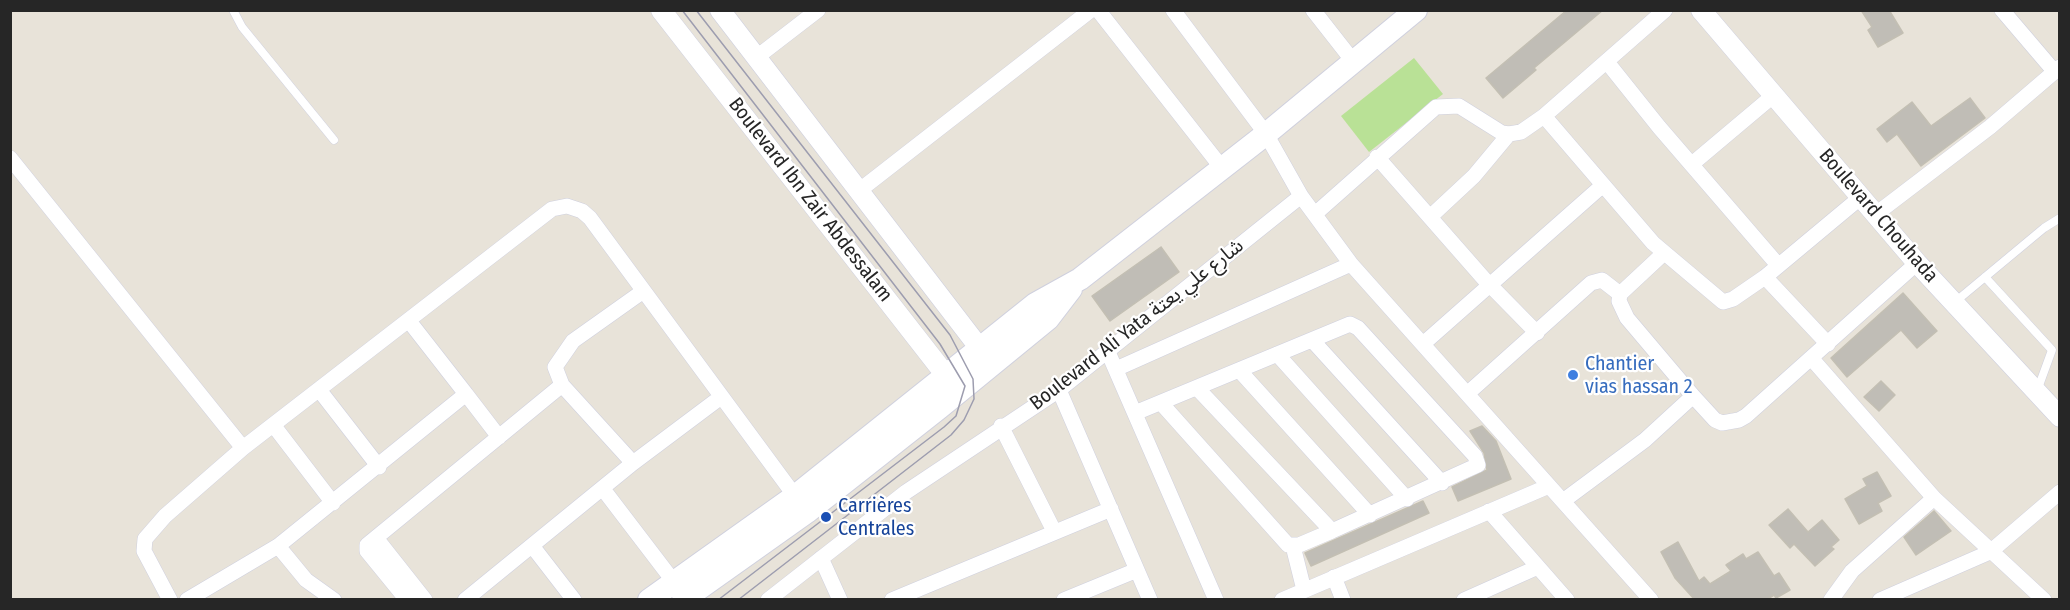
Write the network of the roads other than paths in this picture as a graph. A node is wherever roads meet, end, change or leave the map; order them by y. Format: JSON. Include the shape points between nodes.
{"nodes":[{"id":1,"x":233,"y":10,"type":"edge"},
{"id":2,"x":661,"y":10,"type":"edge"},
{"id":3,"x":720,"y":10,"type":"edge"},
{"id":4,"x":818,"y":10,"type":"edge"},
{"id":5,"x":1091,"y":10,"type":"edge"},
{"id":6,"x":1098,"y":10,"type":"edge"},
{"id":7,"x":1173,"y":10,"type":"edge"},
{"id":8,"x":1313,"y":10,"type":"edge"},
{"id":9,"x":1416,"y":10,"type":"edge"},
{"id":10,"x":1665,"y":10,"type":"edge"},
{"id":11,"x":1701,"y":10,"type":"edge"},
{"id":12,"x":2002,"y":10,"type":"edge"},
{"id":13,"x":757,"y":57,"type":"junction"},
{"id":14,"x":1353,"y":61,"type":"junction"},
{"id":15,"x":1607,"y":62,"type":"junction"},
{"id":16,"x":2057,"y":69,"type":"edge"},
{"id":17,"x":1773,"y":95,"type":"junction"},
{"id":18,"x":1544,"y":116,"type":"junction"},
{"id":19,"x":1266,"y":134,"type":"junction"},
{"id":20,"x":1509,"y":134,"type":"junction"},
{"id":21,"x":334,"y":140,"type":"dead end"},
{"id":22,"x":1377,"y":157,"type":"junction"},
{"id":23,"x":10,"y":158,"type":"edge"},
{"id":24,"x":1692,"y":164,"type":"junction"},
{"id":25,"x":1222,"y":168,"type":"junction"},
{"id":26,"x":1603,"y":185,"type":"junction"},
{"id":27,"x":860,"y":190,"type":"junction"},
{"id":28,"x":1301,"y":196,"type":"junction"},
{"id":29,"x":1861,"y":197,"type":"junction"},
{"id":30,"x":1314,"y":214,"type":"junction"},
{"id":31,"x":1876,"y":214,"type":"junction"},
{"id":32,"x":1430,"y":217,"type":"junction"},
{"id":33,"x":2060,"y":218,"type":"edge"},
{"id":34,"x":1664,"y":253,"type":"junction"},
{"id":35,"x":1917,"y":263,"type":"junction"},
{"id":36,"x":1352,"y":264,"type":"junction"},
{"id":37,"x":1778,"y":265,"type":"junction"},
{"id":38,"x":1765,"y":277,"type":"junction"},
{"id":39,"x":1985,"y":277,"type":"junction"},
{"id":40,"x":1490,"y":285,"type":"junction"},
{"id":41,"x":642,"y":292,"type":"junction"},
{"id":42,"x":1620,"y":294,"type":"junction"},
{"id":43,"x":1954,"y":303,"type":"junction"},
{"id":44,"x":409,"y":321,"type":"junction"},
{"id":45,"x":1537,"y":333,"type":"junction"},
{"id":46,"x":1312,"y":340,"type":"junction"},
{"id":47,"x":1423,"y":344,"type":"junction"},
{"id":48,"x":1828,"y":344,"type":"junction"},
{"id":49,"x":1108,"y":352,"type":"junction"},
{"id":50,"x":1276,"y":354,"type":"junction"},
{"id":51,"x":986,"y":357,"type":"junction"},
{"id":52,"x":1812,"y":359,"type":"junction"},
{"id":53,"x":1116,"y":369,"type":"junction"},
{"id":54,"x":1239,"y":370,"type":"junction"},
{"id":55,"x":952,"y":383,"type":"junction"},
{"id":56,"x":561,"y":385,"type":"junction"},
{"id":57,"x":1197,"y":388,"type":"junction"},
{"id":58,"x":1059,"y":390,"type":"junction"},
{"id":59,"x":320,"y":391,"type":"junction"},
{"id":60,"x":2036,"y":392,"type":"junction"},
{"id":61,"x":466,"y":394,"type":"junction"},
{"id":62,"x":1467,"y":394,"type":"junction"},
{"id":63,"x":1693,"y":396,"type":"junction"},
{"id":64,"x":722,"y":397,"type":"junction"},
{"id":65,"x":1161,"y":403,"type":"junction"},
{"id":66,"x":1135,"y":413,"type":"junction"},
{"id":67,"x":2060,"y":417,"type":"edge"},
{"id":68,"x":274,"y":426,"type":"junction"},
{"id":69,"x":1001,"y":426,"type":"junction"},
{"id":70,"x":499,"y":437,"type":"junction"},
{"id":71,"x":243,"y":448,"type":"junction"},
{"id":72,"x":633,"y":463,"type":"junction"},
{"id":73,"x":379,"y":467,"type":"junction"},
{"id":74,"x":1442,"y":483,"type":"junction"},
{"id":75,"x":1549,"y":486,"type":"junction"},
{"id":76,"x":603,"y":489,"type":"junction"},
{"id":77,"x":2060,"y":492,"type":"edge"},
{"id":78,"x":795,"y":496,"type":"junction"},
{"id":79,"x":1934,"y":498,"type":"junction"},
{"id":80,"x":1407,"y":499,"type":"junction"},
{"id":81,"x":1563,"y":501,"type":"junction"},
{"id":82,"x":333,"y":503,"type":"junction"},
{"id":83,"x":1111,"y":509,"type":"junction"},
{"id":84,"x":1489,"y":511,"type":"junction"},
{"id":85,"x":1370,"y":515,"type":"junction"},
{"id":86,"x":1053,"y":531,"type":"junction"},
{"id":87,"x":1332,"y":531,"type":"junction"},
{"id":88,"x":376,"y":538,"type":"junction"},
{"id":89,"x":278,"y":546,"type":"junction"},
{"id":90,"x":1293,"y":546,"type":"junction"},
{"id":91,"x":533,"y":547,"type":"junction"},
{"id":92,"x":1990,"y":552,"type":"junction"},
{"id":93,"x":821,"y":558,"type":"junction"},
{"id":94,"x":1538,"y":567,"type":"junction"},
{"id":95,"x":1137,"y":570,"type":"junction"},
{"id":96,"x":1334,"y":577,"type":"junction"},
{"id":97,"x":1304,"y":590,"type":"junction"},
{"id":98,"x":678,"y":591,"type":"edge"},
{"id":99,"x":330,"y":599,"type":"edge"},
{"id":100,"x":170,"y":600,"type":"edge"},
{"id":101,"x":187,"y":600,"type":"edge"},
{"id":102,"x":407,"y":600,"type":"edge"},
{"id":103,"x":425,"y":600,"type":"edge"},
{"id":104,"x":465,"y":600,"type":"edge"},
{"id":105,"x":574,"y":600,"type":"edge"},
{"id":106,"x":649,"y":600,"type":"edge"},
{"id":107,"x":768,"y":600,"type":"edge"},
{"id":108,"x":840,"y":600,"type":"edge"},
{"id":109,"x":892,"y":600,"type":"edge"},
{"id":110,"x":1064,"y":600,"type":"edge"},
{"id":111,"x":1150,"y":600,"type":"edge"},
{"id":112,"x":1216,"y":600,"type":"edge"},
{"id":113,"x":1282,"y":600,"type":"edge"},
{"id":114,"x":1343,"y":600,"type":"edge"},
{"id":115,"x":1464,"y":600,"type":"edge"},
{"id":116,"x":1566,"y":600,"type":"edge"},
{"id":117,"x":1651,"y":600,"type":"edge"},
{"id":118,"x":1831,"y":600,"type":"edge"},
{"id":119,"x":1880,"y":600,"type":"edge"},
{"id":120,"x":2044,"y":600,"type":"edge"}],
"edges":[{"from":1,"to":21,"type":"lane","via":[[242,27]]},
{"from":2,"to":55,"type":"street","name":"Boulevard Ibn Zair Abdessalam"},
{"from":3,"to":13,"type":"street"},
{"from":4,"to":13,"type":"street"},
{"from":5,"to":27,"type":"street"},
{"from":6,"to":25,"type":"street"},
{"from":7,"to":19,"type":"street"},
{"from":8,"to":14,"type":"street"},
{"from":9,"to":14,"type":"main road"},
{"from":10,"to":15,"type":"street"},
{"from":11,"to":17,"type":"street","name":"Boulevard Chouhada"},
{"from":12,"to":16,"type":"street"},
{"from":13,"to":27,"type":"street"},
{"from":14,"to":19,"type":"main road"},
{"from":15,"to":18,"type":"street"},
{"from":15,"to":24,"type":"street"},
{"from":16,"to":31,"type":"street","via":[[1990,128]]},
{"from":17,"to":24,"type":"street"},
{"from":17,"to":29,"type":"street","name":"Boulevard Chouhada"},
{"from":18,"to":20,"type":"street","via":[[1521,132]]},
{"from":18,"to":26,"type":"street"},
{"from":19,"to":25,"type":"main road"},
{"from":19,"to":28,"type":"street"},
{"from":20,"to":22,"type":"street","via":[[1485,124],[1459,106],[1436,107]]},
{"from":20,"to":32,"type":"street","via":[[1474,176]]},
{"from":22,"to":30,"type":"street"},
{"from":22,"to":32,"type":"street"},
{"from":23,"to":71,"type":"street"},
{"from":24,"to":37,"type":"street"},
{"from":25,"to":51,"type":"main road","via":[[1080,279],[1035,304]]},
{"from":26,"to":34,"type":"street"},
{"from":26,"to":40,"type":"street"},
{"from":27,"to":51,"type":"street"},
{"from":28,"to":30,"type":"street"},
{"from":28,"to":49,"type":"street","name":"Boulevard Ali Yata شارع علي يعتة"},
{"from":29,"to":31,"type":"street","name":"Boulevard Chouhada"},
{"from":29,"to":37,"type":"street"},
{"from":30,"to":36,"type":"street"},
{"from":31,"to":35,"type":"street","name":"Boulevard Chouhada"},
{"from":32,"to":40,"type":"street"},
{"from":33,"to":39,"type":"lane"},
{"from":34,"to":38,"type":"street","via":[[1723,302]]},
{"from":34,"to":42,"type":"street"},
{"from":35,"to":43,"type":"street","name":"Boulevard Chouhada"},
{"from":35,"to":48,"type":"street"},
{"from":36,"to":47,"type":"street"},
{"from":36,"to":53,"type":"street"},
{"from":37,"to":38,"type":"street"},
{"from":38,"to":48,"type":"street"},
{"from":39,"to":43,"type":"lane"},
{"from":39,"to":60,"type":"lane","via":[[2052,350]]},
{"from":40,"to":45,"type":"street"},
{"from":40,"to":47,"type":"street"},
{"from":41,"to":44,"type":"street","via":[[590,219],[582,211],[567,206],[552,209]]},
{"from":41,"to":56,"type":"street","via":[[564,351],[555,367]]},
{"from":41,"to":64,"type":"street"},
{"from":42,"to":45,"type":"street","via":[[1607,283],[1596,281]]},
{"from":42,"to":63,"type":"street","via":[[1627,318]]},
{"from":43,"to":60,"type":"street","name":"Boulevard Chouhada"},
{"from":44,"to":59,"type":"street"},
{"from":44,"to":61,"type":"street"},
{"from":45,"to":62,"type":"street"},
{"from":46,"to":50,"type":"street"},
{"from":46,"to":74,"type":"street"},
{"from":46,"to":74,"type":"street","via":[[1346,325],[1358,328],[1475,456],[1478,465]]},
{"from":47,"to":62,"type":"street"},
{"from":48,"to":52,"type":"street"},
{"from":49,"to":53,"type":"street"},
{"from":49,"to":58,"type":"street","name":"Boulevard Ali Yata شارع علي يعتة"},
{"from":50,"to":54,"type":"street"},
{"from":50,"to":80,"type":"street"},
{"from":51,"to":55,"type":"main road"},
{"from":52,"to":63,"type":"street","via":[[1738,420],[1729,423],[1715,420]]},
{"from":52,"to":79,"type":"street"},
{"from":53,"to":66,"type":"street"},
{"from":54,"to":57,"type":"street"},
{"from":54,"to":85,"type":"street"},
{"from":55,"to":78,"type":"main road"},
{"from":55,"to":98,"type":"main road","via":[[807,512]]},
{"from":56,"to":70,"type":"street"},
{"from":56,"to":72,"type":"street"},
{"from":57,"to":65,"type":"street"},
{"from":57,"to":87,"type":"street"},
{"from":58,"to":69,"type":"street","name":"Boulevard Ali Yata شارع علي يعتة"},
{"from":58,"to":83,"type":"street"},
{"from":59,"to":68,"type":"street"},
{"from":59,"to":73,"type":"street"},
{"from":60,"to":67,"type":"street","name":"Boulevard Chouhada"},
{"from":61,"to":70,"type":"street"},
{"from":61,"to":73,"type":"street"},
{"from":62,"to":75,"type":"street"},
{"from":63,"to":81,"type":"street","via":[[1645,440]]},
{"from":64,"to":72,"type":"street"},
{"from":64,"to":78,"type":"street"},
{"from":65,"to":66,"type":"street"},
{"from":65,"to":90,"type":"street","via":[[1284,542]]},
{"from":66,"to":112,"type":"street"},
{"from":68,"to":71,"type":"street"},
{"from":68,"to":82,"type":"street"},
{"from":69,"to":86,"type":"street"},
{"from":69,"to":93,"type":"street","name":"Boulevard Ali Yata شارع علي يعتة"},
{"from":70,"to":88,"type":"street"},
{"from":71,"to":100,"type":"street","via":[[152,528],[146,539],[144,551]]},
{"from":72,"to":76,"type":"street"},
{"from":73,"to":82,"type":"street"},
{"from":74,"to":80,"type":"street"},
{"from":75,"to":81,"type":"street"},
{"from":75,"to":84,"type":"street"},
{"from":76,"to":91,"type":"street"},
{"from":76,"to":98,"type":"street"},
{"from":77,"to":92,"type":"street"},
{"from":78,"to":98,"type":"main road"},
{"from":79,"to":92,"type":"street"},
{"from":79,"to":118,"type":"street","via":[[1852,571]]},
{"from":80,"to":85,"type":"street"},
{"from":81,"to":117,"type":"street"},
{"from":82,"to":89,"type":"street"},
{"from":83,"to":86,"type":"street"},
{"from":83,"to":95,"type":"street"},
{"from":84,"to":94,"type":"street"},
{"from":84,"to":96,"type":"street"},
{"from":85,"to":87,"type":"street"},
{"from":86,"to":109,"type":"street"},
{"from":87,"to":90,"type":"street"},
{"from":88,"to":102,"type":"street","via":[[367,545],[367,551]]},
{"from":88,"to":103,"type":"street"},
{"from":89,"to":99,"type":"street","via":[[306,580]]},
{"from":89,"to":101,"type":"street"},
{"from":90,"to":97,"type":"street"},
{"from":91,"to":104,"type":"street"},
{"from":91,"to":105,"type":"street"},
{"from":92,"to":119,"type":"street"},
{"from":92,"to":120,"type":"street"},
{"from":93,"to":107,"type":"street","name":"Boulevard Ali Yata شارع علي يعتة"},
{"from":93,"to":108,"type":"street"},
{"from":94,"to":115,"type":"street"},
{"from":94,"to":116,"type":"street"},
{"from":95,"to":110,"type":"street"},
{"from":95,"to":111,"type":"street"},
{"from":96,"to":97,"type":"street"},
{"from":96,"to":114,"type":"street"},
{"from":97,"to":113,"type":"street"},
{"from":98,"to":106,"type":"main road"}]}
